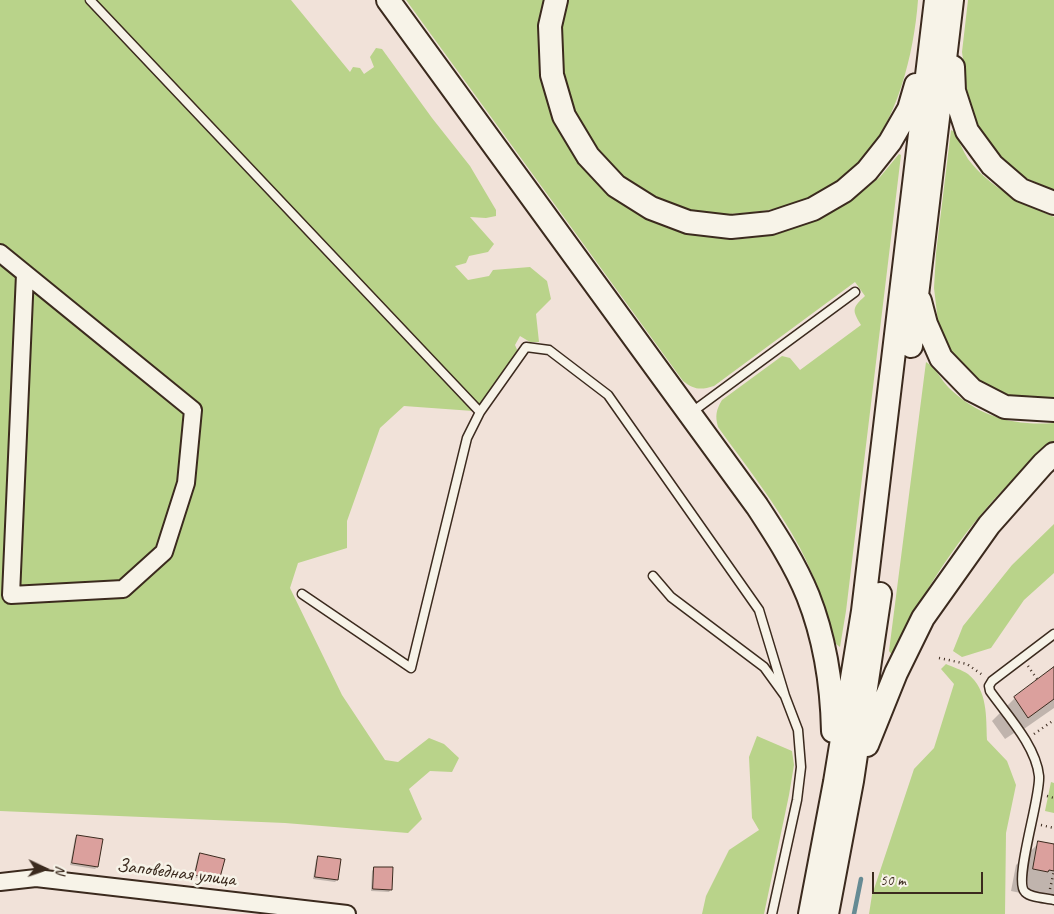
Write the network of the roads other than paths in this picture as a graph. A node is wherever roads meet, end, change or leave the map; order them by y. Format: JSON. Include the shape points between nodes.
{"nodes":[{"id":1,"x":90,"y":0,"type":"edge"},
{"id":2,"x":388,"y":0,"type":"edge"},
{"id":3,"x":556,"y":0,"type":"edge"},
{"id":4,"x":943,"y":7,"type":"edge"},
{"id":5,"x":1054,"y":203,"type":"edge"},
{"id":6,"x":0,"y":253,"type":"edge"},
{"id":7,"x":25,"y":274,"type":"junction"},
{"id":8,"x":918,"y":290,"type":"junction"},
{"id":9,"x":855,"y":292,"type":"dead end"},
{"id":10,"x":1054,"y":410,"type":"edge"},
{"id":11,"x":480,"y":412,"type":"junction"},
{"id":12,"x":690,"y":413,"type":"junction"},
{"id":13,"x":1054,"y":454,"type":"edge"},
{"id":14,"x":653,"y":576,"type":"dead end"},
{"id":15,"x":302,"y":594,"type":"dead end"},
{"id":16,"x":1054,"y":634,"type":"edge"},
{"id":17,"x":785,"y":696,"type":"junction"},
{"id":18,"x":844,"y":781,"type":"junction"},
{"id":19,"x":0,"y":882,"type":"edge"},
{"id":20,"x":1051,"y":899,"type":"edge"},
{"id":21,"x":347,"y":914,"type":"edge"},
{"id":22,"x":772,"y":914,"type":"edge"},
{"id":23,"x":810,"y":914,"type":"edge"},
{"id":24,"x":827,"y":914,"type":"edge"}],
"edges":[{"from":1,"to":11,"type":"lane"},
{"from":2,"to":12,"type":"main road"},
{"from":3,"to":4,"type":"main road","via":[[550,26],[552,75],[564,116],[588,156],[616,186],[651,208],[688,222],[732,227],[771,223],[813,209],[844,191],[867,171],[890,142],[909,108]]},
{"from":4,"to":5,"type":"main road","via":[[954,91],[967,131],[992,165],[1021,190]]},
{"from":4,"to":8,"type":"main road"},
{"from":4,"to":18,"type":"main road","via":[[862,611]]},
{"from":6,"to":7,"type":"street"},
{"from":7,"to":7,"type":"street","via":[[11,595],[123,589],[164,552],[186,482],[193,410]]},
{"from":8,"to":10,"type":"main road","via":[[926,324],[941,358],[972,390],[1004,407]]},
{"from":8,"to":18,"type":"main road","via":[[878,613]]},
{"from":9,"to":12,"type":"lane"},
{"from":11,"to":15,"type":"lane","via":[[467,438],[411,668]]},
{"from":11,"to":17,"type":"lane","via":[[526,347],[549,350],[608,395],[759,610]]},
{"from":12,"to":18,"type":"main road","via":[[758,506],[787,552],[808,596],[825,649]]},
{"from":13,"to":18,"type":"main road","via":[[989,525],[923,618]]},
{"from":14,"to":17,"type":"lane","via":[[672,597],[764,667]]},
{"from":16,"to":20,"type":"lane","via":[[989,686],[1036,760],[1038,794],[1022,870],[1022,886],[1025,892]]},
{"from":17,"to":22,"type":"lane","via":[[798,730],[801,767]]},
{"from":18,"to":23,"type":"main road"},
{"from":18,"to":24,"type":"main road"},
{"from":19,"to":21,"type":"street","name":"Заповедная улица","via":[[36,878]]}]}
